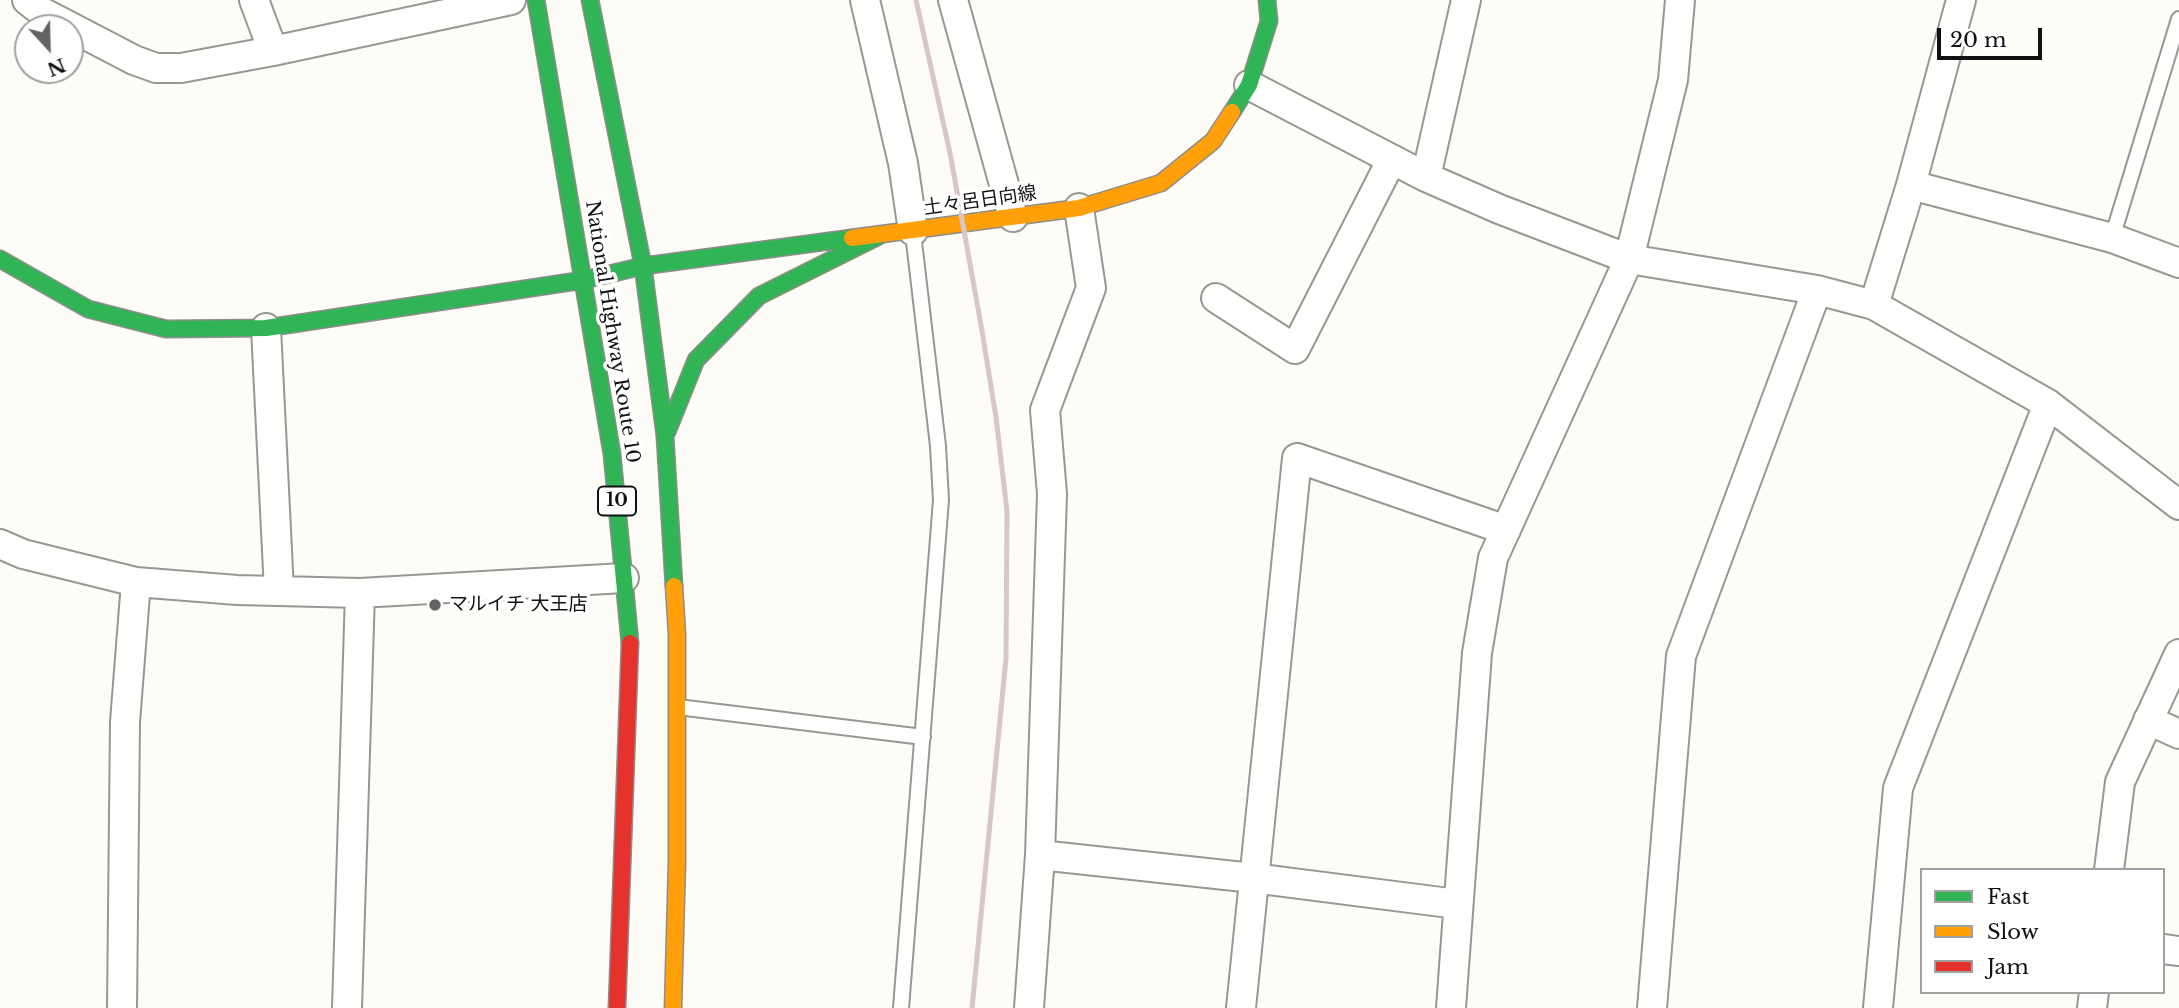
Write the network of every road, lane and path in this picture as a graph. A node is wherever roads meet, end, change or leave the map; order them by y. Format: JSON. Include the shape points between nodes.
{"nodes":[{"id":1,"x":27,"y":0,"type":"edge"},
{"id":2,"x":254,"y":0,"type":"edge"},
{"id":3,"x":511,"y":0,"type":"edge"},
{"id":4,"x":536,"y":0,"type":"edge"},
{"id":5,"x":590,"y":0,"type":"edge"},
{"id":6,"x":865,"y":0,"type":"edge"},
{"id":7,"x":953,"y":0,"type":"edge"},
{"id":8,"x":1268,"y":0,"type":"edge"},
{"id":9,"x":1466,"y":0,"type":"edge"},
{"id":10,"x":1680,"y":0,"type":"edge"},
{"id":11,"x":1961,"y":0,"type":"edge"},
{"id":12,"x":2179,"y":19,"type":"edge"},
{"id":13,"x":272,"y":51,"type":"junction"},
{"id":14,"x":1249,"y":85,"type":"junction"},
{"id":15,"x":1392,"y":159,"type":"junction"},
{"id":16,"x":1426,"y":177,"type":"junction"},
{"id":17,"x":1911,"y":185,"type":"junction"},
{"id":18,"x":1079,"y":208,"type":"junction"},
{"id":19,"x":1013,"y":217,"type":"junction"},
{"id":20,"x":913,"y":232,"type":"junction"},
{"id":21,"x":879,"y":236,"type":"junction"},
{"id":22,"x":2112,"y":238,"type":"junction"},
{"id":23,"x":0,"y":259,"type":"edge"},
{"id":24,"x":1629,"y":259,"type":"junction"},
{"id":25,"x":2179,"y":263,"type":"edge"},
{"id":26,"x":643,"y":266,"type":"junction"},
{"id":27,"x":584,"y":280,"type":"junction"},
{"id":28,"x":1817,"y":290,"type":"junction"},
{"id":29,"x":1216,"y":298,"type":"dead end"},
{"id":30,"x":1874,"y":305,"type":"junction"},
{"id":31,"x":266,"y":328,"type":"junction"},
{"id":32,"x":2048,"y":404,"type":"junction"},
{"id":33,"x":665,"y":436,"type":"junction"},
{"id":34,"x":2179,"y":505,"type":"edge"},
{"id":35,"x":1506,"y":530,"type":"junction"},
{"id":36,"x":0,"y":544,"type":"edge"},
{"id":37,"x":624,"y":578,"type":"junction"},
{"id":38,"x":136,"y":582,"type":"junction"},
{"id":39,"x":279,"y":591,"type":"junction"},
{"id":40,"x":360,"y":593,"type":"junction"},
{"id":41,"x":2179,"y":654,"type":"edge"},
{"id":42,"x":677,"y":707,"type":"junction"},
{"id":43,"x":2148,"y":720,"type":"junction"},
{"id":44,"x":2179,"y":734,"type":"edge"},
{"id":45,"x":923,"y":737,"type":"junction"},
{"id":46,"x":1041,"y":855,"type":"junction"},
{"id":47,"x":2109,"y":868,"type":"edge"},
{"id":48,"x":1253,"y":878,"type":"junction"},
{"id":49,"x":1457,"y":904,"type":"junction"},
{"id":50,"x":122,"y":1008,"type":"edge"},
{"id":51,"x":347,"y":1008,"type":"edge"},
{"id":52,"x":617,"y":1008,"type":"edge"},
{"id":53,"x":673,"y":1008,"type":"edge"},
{"id":54,"x":901,"y":1008,"type":"edge"},
{"id":55,"x":1029,"y":1008,"type":"edge"},
{"id":56,"x":1241,"y":1008,"type":"edge"},
{"id":57,"x":1451,"y":1008,"type":"edge"},
{"id":58,"x":1652,"y":1008,"type":"edge"},
{"id":59,"x":1878,"y":1008,"type":"edge"}],
"edges":[{"from":1,"to":13,"type":"street","via":[[41,12],[156,68],[181,68]]},
{"from":2,"to":13,"type":"street"},
{"from":3,"to":13,"type":"street"},
{"from":4,"to":27,"type":"main road","name":"National Highway Route 10","number":"10"},
{"from":5,"to":26,"type":"main road","name":"National Highway Route 10"},
{"from":6,"to":20,"type":"street","via":[[903,163]]},
{"from":7,"to":19,"type":"street"},
{"from":8,"to":14,"type":"main road","name":"土々呂日向線","via":[[1269,20]]},
{"from":9,"to":16,"type":"street"},
{"from":10,"to":24,"type":"street","via":[[1673,79]]},
{"from":11,"to":17,"type":"street"},
{"from":12,"to":22,"type":"lane"},
{"from":14,"to":15,"type":"street"},
{"from":14,"to":18,"type":"main road","name":"土々呂日向線","via":[[1213,141],[1161,183]]},
{"from":15,"to":16,"type":"street"},
{"from":15,"to":29,"type":"street","via":[[1295,349]]},
{"from":16,"to":24,"type":"street"},
{"from":17,"to":22,"type":"street"},
{"from":17,"to":30,"type":"street"},
{"from":18,"to":19,"type":"main road","name":"土々呂日向線"},
{"from":18,"to":46,"type":"street","via":[[1091,288],[1045,410],[1052,494]]},
{"from":19,"to":20,"type":"main road","name":"土々呂日向線"},
{"from":20,"to":21,"type":"main road","name":"土々呂日向線"},
{"from":20,"to":45,"type":"lane","via":[[941,500]]},
{"from":21,"to":26,"type":"main road","name":"土々呂日向線"},
{"from":21,"to":33,"type":"main road","via":[[759,296],[696,360]]},
{"from":22,"to":25,"type":"street"},
{"from":23,"to":31,"type":"main road","name":"土々呂日向線","via":[[88,309],[166,329]]},
{"from":24,"to":28,"type":"street"},
{"from":24,"to":35,"type":"street"},
{"from":26,"to":27,"type":"main road","name":"土々呂日向線"},
{"from":26,"to":33,"type":"main road","name":"National Highway Route 10"},
{"from":27,"to":31,"type":"main road","name":"土々呂日向線"},
{"from":27,"to":37,"type":"main road","name":"National Highway Route 10","number":"10","via":[[612,454]]},
{"from":28,"to":30,"type":"street"},
{"from":28,"to":58,"type":"street","via":[[1681,656]]},
{"from":30,"to":32,"type":"street"},
{"from":31,"to":39,"type":"street"},
{"from":32,"to":34,"type":"street"},
{"from":32,"to":59,"type":"street","via":[[1898,788]]},
{"from":33,"to":42,"type":"main road","name":"National Highway Route 10"},
{"from":35,"to":48,"type":"street","via":[[1297,458]]},
{"from":35,"to":49,"type":"street","via":[[1493,558],[1478,653]]},
{"from":36,"to":38,"type":"street"},
{"from":37,"to":40,"type":"street"},
{"from":37,"to":52,"type":"main road","name":"National Highway Route 10","number":"10","via":[[630,636]]},
{"from":38,"to":39,"type":"street"},
{"from":38,"to":50,"type":"street","via":[[125,722]]},
{"from":39,"to":40,"type":"street"},
{"from":40,"to":51,"type":"street"},
{"from":41,"to":43,"type":"street"},
{"from":42,"to":45,"type":"lane"},
{"from":42,"to":53,"type":"main road","name":"National Highway Route 10"},
{"from":43,"to":44,"type":"street"},
{"from":43,"to":47,"type":"street","via":[[2120,782]]},
{"from":45,"to":54,"type":"lane"},
{"from":46,"to":48,"type":"street"},
{"from":46,"to":55,"type":"street"},
{"from":48,"to":49,"type":"street"},
{"from":48,"to":56,"type":"street"},
{"from":49,"to":57,"type":"street"}]}
